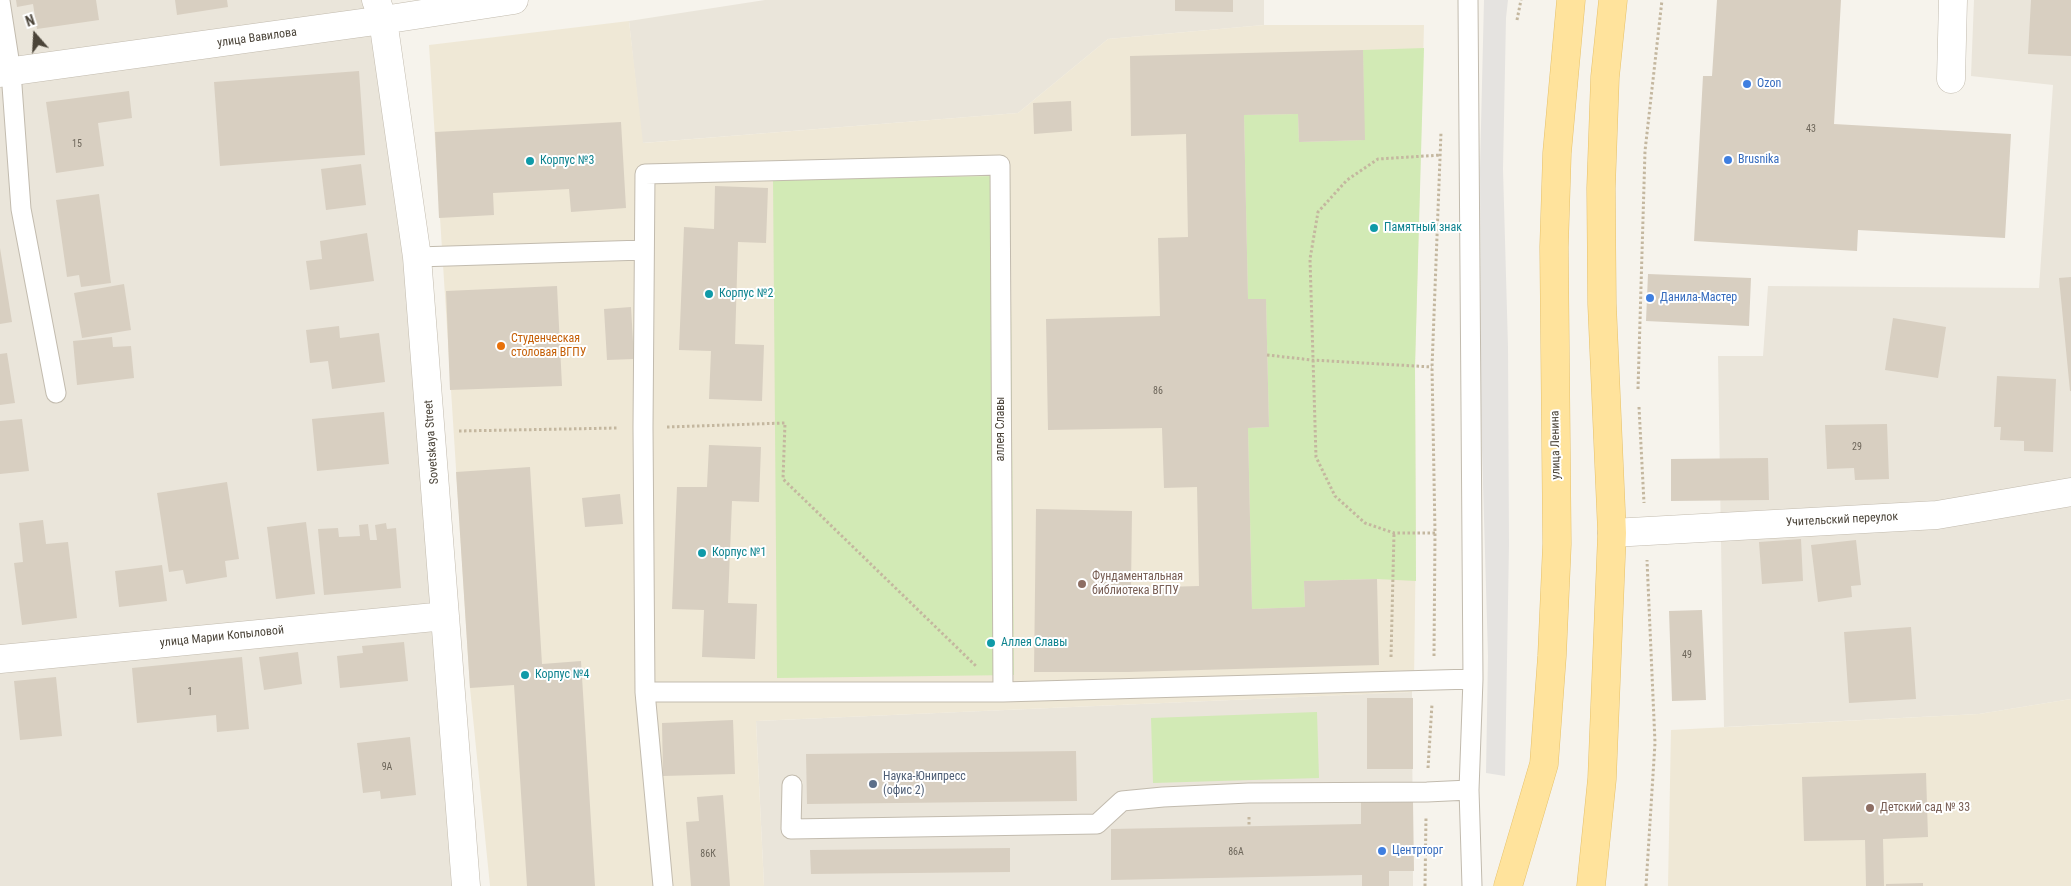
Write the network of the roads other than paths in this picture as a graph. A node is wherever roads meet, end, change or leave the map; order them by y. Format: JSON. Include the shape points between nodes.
{"nodes":[{"id":1,"x":514,"y":0,"type":"edge"},
{"id":2,"x":1468,"y":0,"type":"edge"},
{"id":3,"x":1571,"y":0,"type":"edge"},
{"id":4,"x":1613,"y":0,"type":"edge"},
{"id":5,"x":1953,"y":0,"type":"edge"},
{"id":6,"x":0,"y":1,"type":"edge"},
{"id":7,"x":379,"y":10,"type":"edge"},
{"id":8,"x":5,"y":72,"type":"edge"},
{"id":9,"x":1951,"y":79,"type":"dead end"},
{"id":10,"x":644,"y":250,"type":"junction"},
{"id":11,"x":417,"y":257,"type":"junction"},
{"id":12,"x":56,"y":393,"type":"dead end"},
{"id":13,"x":2071,"y":492,"type":"edge"},
{"id":14,"x":1612,"y":533,"type":"junction"},
{"id":15,"x":445,"y":616,"type":"junction"},
{"id":16,"x":0,"y":659,"type":"edge"},
{"id":17,"x":1473,"y":679,"type":"junction"},
{"id":18,"x":645,"y":692,"type":"junction"},
{"id":19,"x":1002,"y":692,"type":"junction"},
{"id":20,"x":792,"y":785,"type":"dead end"},
{"id":21,"x":1469,"y":790,"type":"junction"},
{"id":22,"x":466,"y":886,"type":"edge"},
{"id":23,"x":663,"y":886,"type":"edge"},
{"id":24,"x":1472,"y":886,"type":"edge"},
{"id":25,"x":1508,"y":886,"type":"edge"},
{"id":26,"x":1591,"y":886,"type":"edge"}],
"edges":[{"from":1,"to":7,"type":"street","name":"улица Вавилова"},
{"from":2,"to":17,"type":"lane"},
{"from":3,"to":25,"type":"main road","name":"улица Ленина","via":[[1557,153],[1554,247],[1557,544],[1552,666],[1544,764]]},
{"from":4,"to":14,"type":"main road","via":[[1605,76],[1602,188],[1602,304]]},
{"from":5,"to":9,"type":"street"},
{"from":6,"to":8,"type":"lane"},
{"from":7,"to":8,"type":"street","name":"улица Вавилова"},
{"from":7,"to":11,"type":"street","name":"Sovetskaya Street"},
{"from":8,"to":12,"type":"lane","via":[[21,209]]},
{"from":10,"to":11,"type":"lane"},
{"from":10,"to":18,"type":"lane"},
{"from":10,"to":19,"type":"lane","name":"аллея Славы","via":[[645,174],[1000,165]]},
{"from":11,"to":15,"type":"street","name":"Sovetskaya Street"},
{"from":13,"to":14,"type":"street","name":"Учительский переулок","via":[[1937,515]]},
{"from":14,"to":26,"type":"main road","via":[[1602,779]]},
{"from":15,"to":16,"type":"street","name":"улица Марии Копыловой"},
{"from":15,"to":22,"type":"street","name":"Sovetskaya Street"},
{"from":17,"to":19,"type":"lane"},
{"from":17,"to":21,"type":"lane"},
{"from":18,"to":19,"type":"lane"},
{"from":18,"to":23,"type":"lane"},
{"from":20,"to":21,"type":"lane","via":[[791,829],[1097,824],[1122,801],[1130,800],[1249,793]]},
{"from":21,"to":24,"type":"lane"}]}
